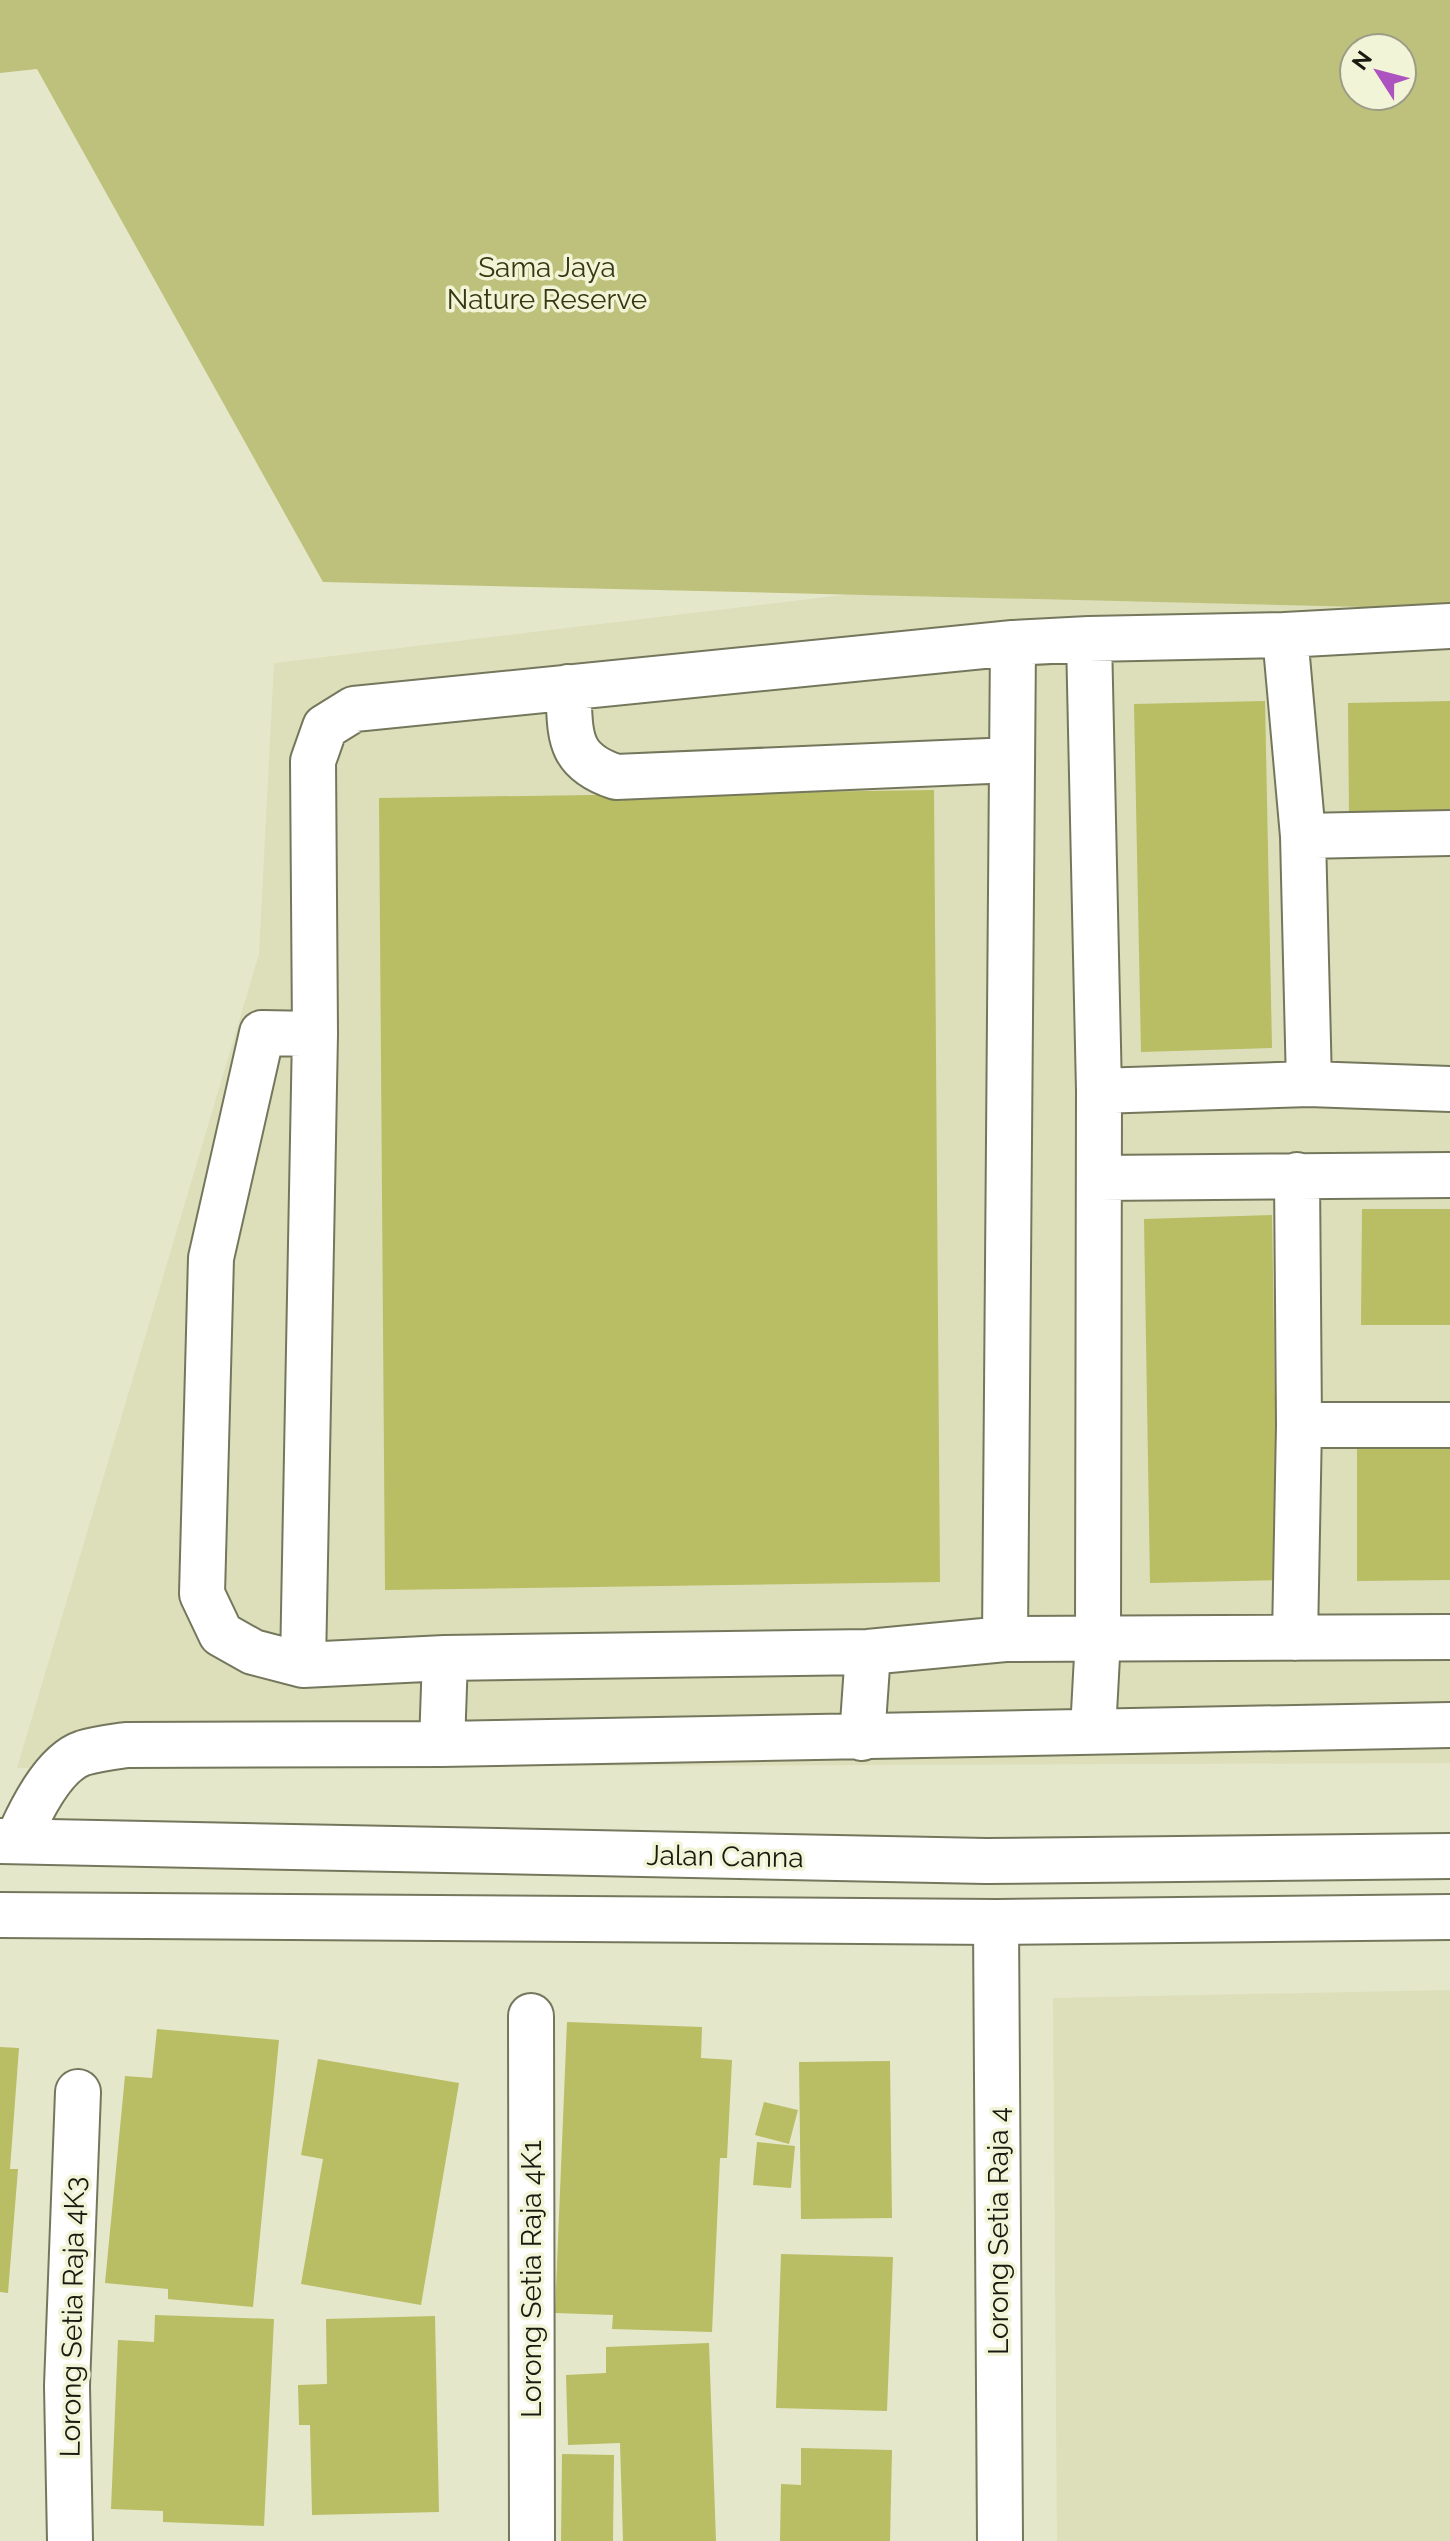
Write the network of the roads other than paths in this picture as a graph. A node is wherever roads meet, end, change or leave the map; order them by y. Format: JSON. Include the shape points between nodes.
{"nodes":[{"id":1,"x":1450,"y":626,"type":"edge"},
{"id":2,"x":1285,"y":635,"type":"junction"},
{"id":3,"x":1089,"y":639,"type":"junction"},
{"id":4,"x":1013,"y":643,"type":"junction"},
{"id":5,"x":568,"y":687,"type":"junction"},
{"id":6,"x":1012,"y":760,"type":"junction"},
{"id":7,"x":1450,"y":833,"type":"edge"},
{"id":8,"x":1303,"y":836,"type":"junction"},
{"id":9,"x":315,"y":1034,"type":"junction"},
{"id":10,"x":1309,"y":1084,"type":"junction"},
{"id":11,"x":1450,"y":1089,"type":"edge"},
{"id":12,"x":1099,"y":1091,"type":"junction"},
{"id":13,"x":1297,"y":1175,"type":"junction"},
{"id":14,"x":1450,"y":1175,"type":"edge"},
{"id":15,"x":1099,"y":1178,"type":"junction"},
{"id":16,"x":1299,"y":1425,"type":"junction"},
{"id":17,"x":1450,"y":1425,"type":"edge"},
{"id":18,"x":1450,"y":1637,"type":"edge"},
{"id":19,"x":1098,"y":1638,"type":"junction"},
{"id":20,"x":1295,"y":1638,"type":"junction"},
{"id":21,"x":1005,"y":1639,"type":"junction"},
{"id":22,"x":868,"y":1652,"type":"junction"},
{"id":23,"x":445,"y":1658,"type":"junction"},
{"id":24,"x":303,"y":1665,"type":"junction"},
{"id":25,"x":1450,"y":1725,"type":"edge"},
{"id":26,"x":1093,"y":1731,"type":"junction"},
{"id":27,"x":862,"y":1738,"type":"junction"},
{"id":28,"x":442,"y":1744,"type":"junction"},
{"id":29,"x":9,"y":1841,"type":"edge"},
{"id":30,"x":1450,"y":1856,"type":"edge"},
{"id":31,"x":0,"y":1915,"type":"edge"},
{"id":32,"x":1450,"y":1917,"type":"edge"},
{"id":33,"x":996,"y":1922,"type":"junction"},
{"id":34,"x":531,"y":2016,"type":"dead end"},
{"id":35,"x":78,"y":2092,"type":"dead end"},
{"id":36,"x":70,"y":2541,"type":"edge"},
{"id":37,"x":532,"y":2541,"type":"edge"},
{"id":38,"x":1000,"y":2541,"type":"edge"}],
"edges":[{"from":1,"to":2,"type":"main road"},
{"from":2,"to":3,"type":"main road"},
{"from":2,"to":8,"type":"main road"},
{"from":3,"to":4,"type":"main road"},
{"from":3,"to":12,"type":"main road"},
{"from":4,"to":5,"type":"main road"},
{"from":4,"to":6,"type":"main road"},
{"from":5,"to":6,"type":"main road","via":[[573,743],[583,759],[616,777]]},
{"from":5,"to":9,"type":"main road","via":[[354,709],[325,727],[313,761]]},
{"from":6,"to":21,"type":"main road"},
{"from":7,"to":8,"type":"main road"},
{"from":8,"to":10,"type":"main road"},
{"from":9,"to":24,"type":"main road"},
{"from":9,"to":24,"type":"main road","via":[[262,1033],[211,1258],[202,1594],[221,1634],[253,1652]]},
{"from":10,"to":11,"type":"main road"},
{"from":10,"to":12,"type":"main road"},
{"from":12,"to":15,"type":"main road"},
{"from":13,"to":14,"type":"main road"},
{"from":13,"to":15,"type":"main road"},
{"from":13,"to":16,"type":"main road"},
{"from":15,"to":19,"type":"main road"},
{"from":16,"to":17,"type":"main road"},
{"from":16,"to":20,"type":"main road"},
{"from":18,"to":20,"type":"main road"},
{"from":19,"to":20,"type":"main road"},
{"from":19,"to":21,"type":"main road"},
{"from":19,"to":26,"type":"main road"},
{"from":21,"to":22,"type":"main road"},
{"from":22,"to":23,"type":"main road"},
{"from":22,"to":27,"type":"main road"},
{"from":23,"to":24,"type":"main road"},
{"from":23,"to":28,"type":"main road"},
{"from":25,"to":26,"type":"main road"},
{"from":26,"to":27,"type":"main road"},
{"from":27,"to":28,"type":"main road"},
{"from":28,"to":29,"type":"main road","via":[[126,1745],[80,1754],[55,1775]]},
{"from":29,"to":30,"type":"main road","name":"Jalan Canna","via":[[986,1861]]},
{"from":31,"to":33,"type":"main road"},
{"from":32,"to":33,"type":"main road"},
{"from":33,"to":38,"type":"main road","name":"Lorong Setia Raja 4"},
{"from":34,"to":37,"type":"main road","name":"Lorong Setia Raja 4K1"},
{"from":35,"to":36,"type":"main road","name":"Lorong Setia Raja 4K3","via":[[67,2386]]}]}
